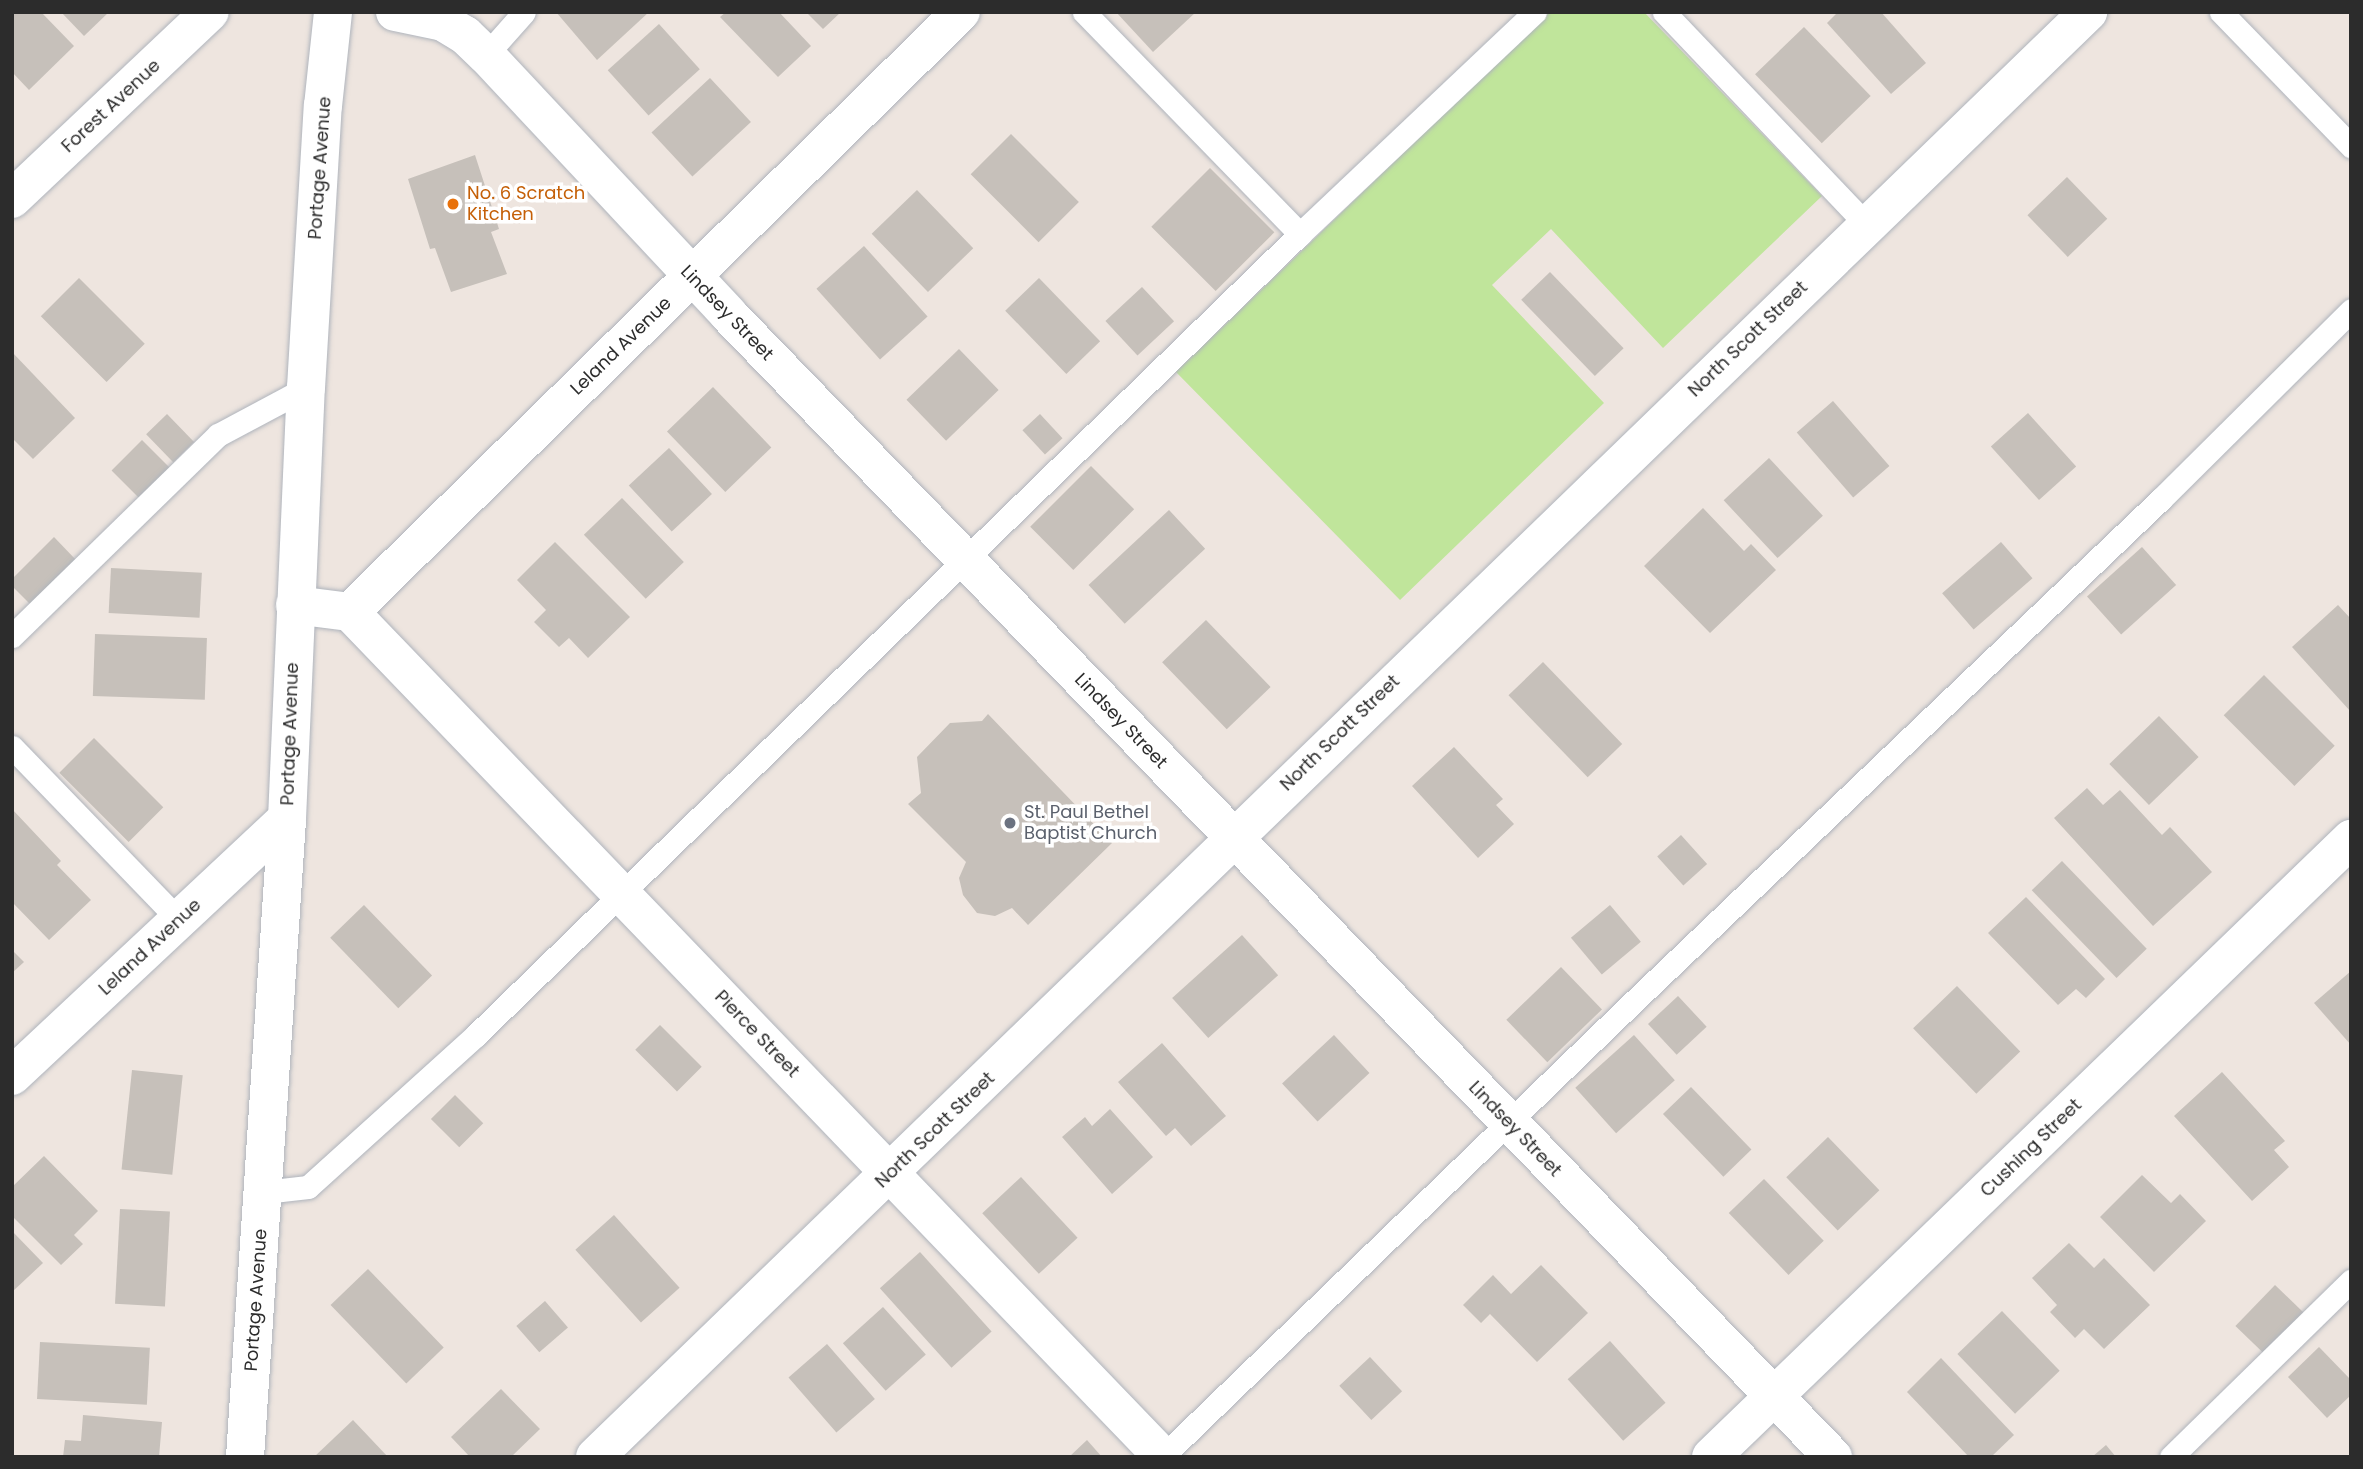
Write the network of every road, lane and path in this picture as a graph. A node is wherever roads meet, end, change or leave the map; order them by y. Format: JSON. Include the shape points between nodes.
{"nodes":[{"id":1,"x":210,"y":12,"type":"edge"},
{"id":2,"x":334,"y":12,"type":"edge"},
{"id":3,"x":395,"y":12,"type":"edge"},
{"id":4,"x":524,"y":12,"type":"edge"},
{"id":5,"x":961,"y":12,"type":"edge"},
{"id":6,"x":1084,"y":12,"type":"edge"},
{"id":7,"x":1535,"y":12,"type":"edge"},
{"id":8,"x":1664,"y":12,"type":"edge"},
{"id":9,"x":2088,"y":12,"type":"edge"},
{"id":10,"x":2221,"y":12,"type":"edge"},
{"id":11,"x":486,"y":55,"type":"junction"},
{"id":12,"x":2351,"y":146,"type":"edge"},
{"id":13,"x":12,"y":199,"type":"edge"},
{"id":14,"x":1867,"y":225,"type":"junction"},
{"id":15,"x":1300,"y":234,"type":"junction"},
{"id":16,"x":692,"y":277,"type":"junction"},
{"id":17,"x":2351,"y":310,"type":"edge"},
{"id":18,"x":306,"y":388,"type":"junction"},
{"id":19,"x":965,"y":559,"type":"junction"},
{"id":20,"x":295,"y":605,"type":"junction"},
{"id":21,"x":350,"y":612,"type":"junction"},
{"id":22,"x":12,"y":636,"type":"edge"},
{"id":23,"x":12,"y":747,"type":"edge"},
{"id":24,"x":287,"y":819,"type":"junction"},
{"id":25,"x":1233,"y":837,"type":"junction"},
{"id":26,"x":2351,"y":839,"type":"edge"},
{"id":27,"x":620,"y":892,"type":"junction"},
{"id":28,"x":179,"y":920,"type":"junction"},
{"id":29,"x":12,"y":1076,"type":"edge"},
{"id":30,"x":1509,"y":1123,"type":"junction"},
{"id":31,"x":891,"y":1173,"type":"junction"},
{"id":32,"x":264,"y":1192,"type":"junction"},
{"id":33,"x":2351,"y":1281,"type":"edge"},
{"id":34,"x":1774,"y":1396,"type":"junction"},
{"id":35,"x":245,"y":1457,"type":"edge"},
{"id":36,"x":595,"y":1457,"type":"edge"},
{"id":37,"x":1163,"y":1457,"type":"edge"},
{"id":38,"x":1711,"y":1457,"type":"edge"},
{"id":39,"x":1833,"y":1457,"type":"edge"},
{"id":40,"x":2171,"y":1457,"type":"edge"}],
"edges":[{"from":1,"to":13,"type":"street","name":"Forest Avenue"},
{"from":2,"to":18,"type":"street","name":"Portage Avenue","via":[[323,106]]},
{"from":3,"to":11,"type":"street","name":"Lindsey Street","via":[[443,22]]},
{"from":4,"to":11,"type":"lane"},
{"from":5,"to":16,"type":"street","name":"Leland Avenue"},
{"from":6,"to":15,"type":"lane"},
{"from":7,"to":15,"type":"lane"},
{"from":8,"to":14,"type":"lane"},
{"from":9,"to":14,"type":"street","name":"North Scott Street"},
{"from":10,"to":12,"type":"lane"},
{"from":11,"to":16,"type":"street","name":"Lindsey Street"},
{"from":14,"to":25,"type":"street","name":"North Scott Street"},
{"from":15,"to":19,"type":"lane"},
{"from":16,"to":19,"type":"street","name":"Lindsey Street"},
{"from":16,"to":21,"type":"street","name":"Leland Avenue"},
{"from":17,"to":30,"type":"lane","via":[[2161,499]]},
{"from":18,"to":20,"type":"street","name":"Portage Avenue"},
{"from":18,"to":22,"type":"lane","via":[[218,435]]},
{"from":19,"to":25,"type":"street","name":"Lindsey Street"},
{"from":19,"to":27,"type":"lane"},
{"from":20,"to":21,"type":"street"},
{"from":20,"to":24,"type":"street","name":"Portage Avenue"},
{"from":21,"to":27,"type":"street","name":"Pierce Street"},
{"from":23,"to":28,"type":"lane"},
{"from":24,"to":28,"type":"street","name":"Leland Avenue"},
{"from":24,"to":32,"type":"street","name":"Portage Avenue"},
{"from":25,"to":30,"type":"street","name":"Lindsey Street"},
{"from":25,"to":31,"type":"street","name":"North Scott Street"},
{"from":26,"to":34,"type":"street","name":"Cushing Street"},
{"from":27,"to":31,"type":"street","name":"Pierce Street"},
{"from":27,"to":32,"type":"lane","via":[[476,1035],[308,1187]]},
{"from":28,"to":29,"type":"street","name":"Leland Avenue"},
{"from":30,"to":34,"type":"street","name":"Lindsey Street"},
{"from":30,"to":37,"type":"lane"},
{"from":31,"to":36,"type":"street","name":"North Scott Street"},
{"from":31,"to":37,"type":"street","name":"Pierce Street"},
{"from":32,"to":35,"type":"street","name":"Portage Avenue"},
{"from":33,"to":40,"type":"lane"},
{"from":34,"to":38,"type":"street","name":"Cushing Street"},
{"from":34,"to":39,"type":"street","name":"Lindsey Street"}]}
